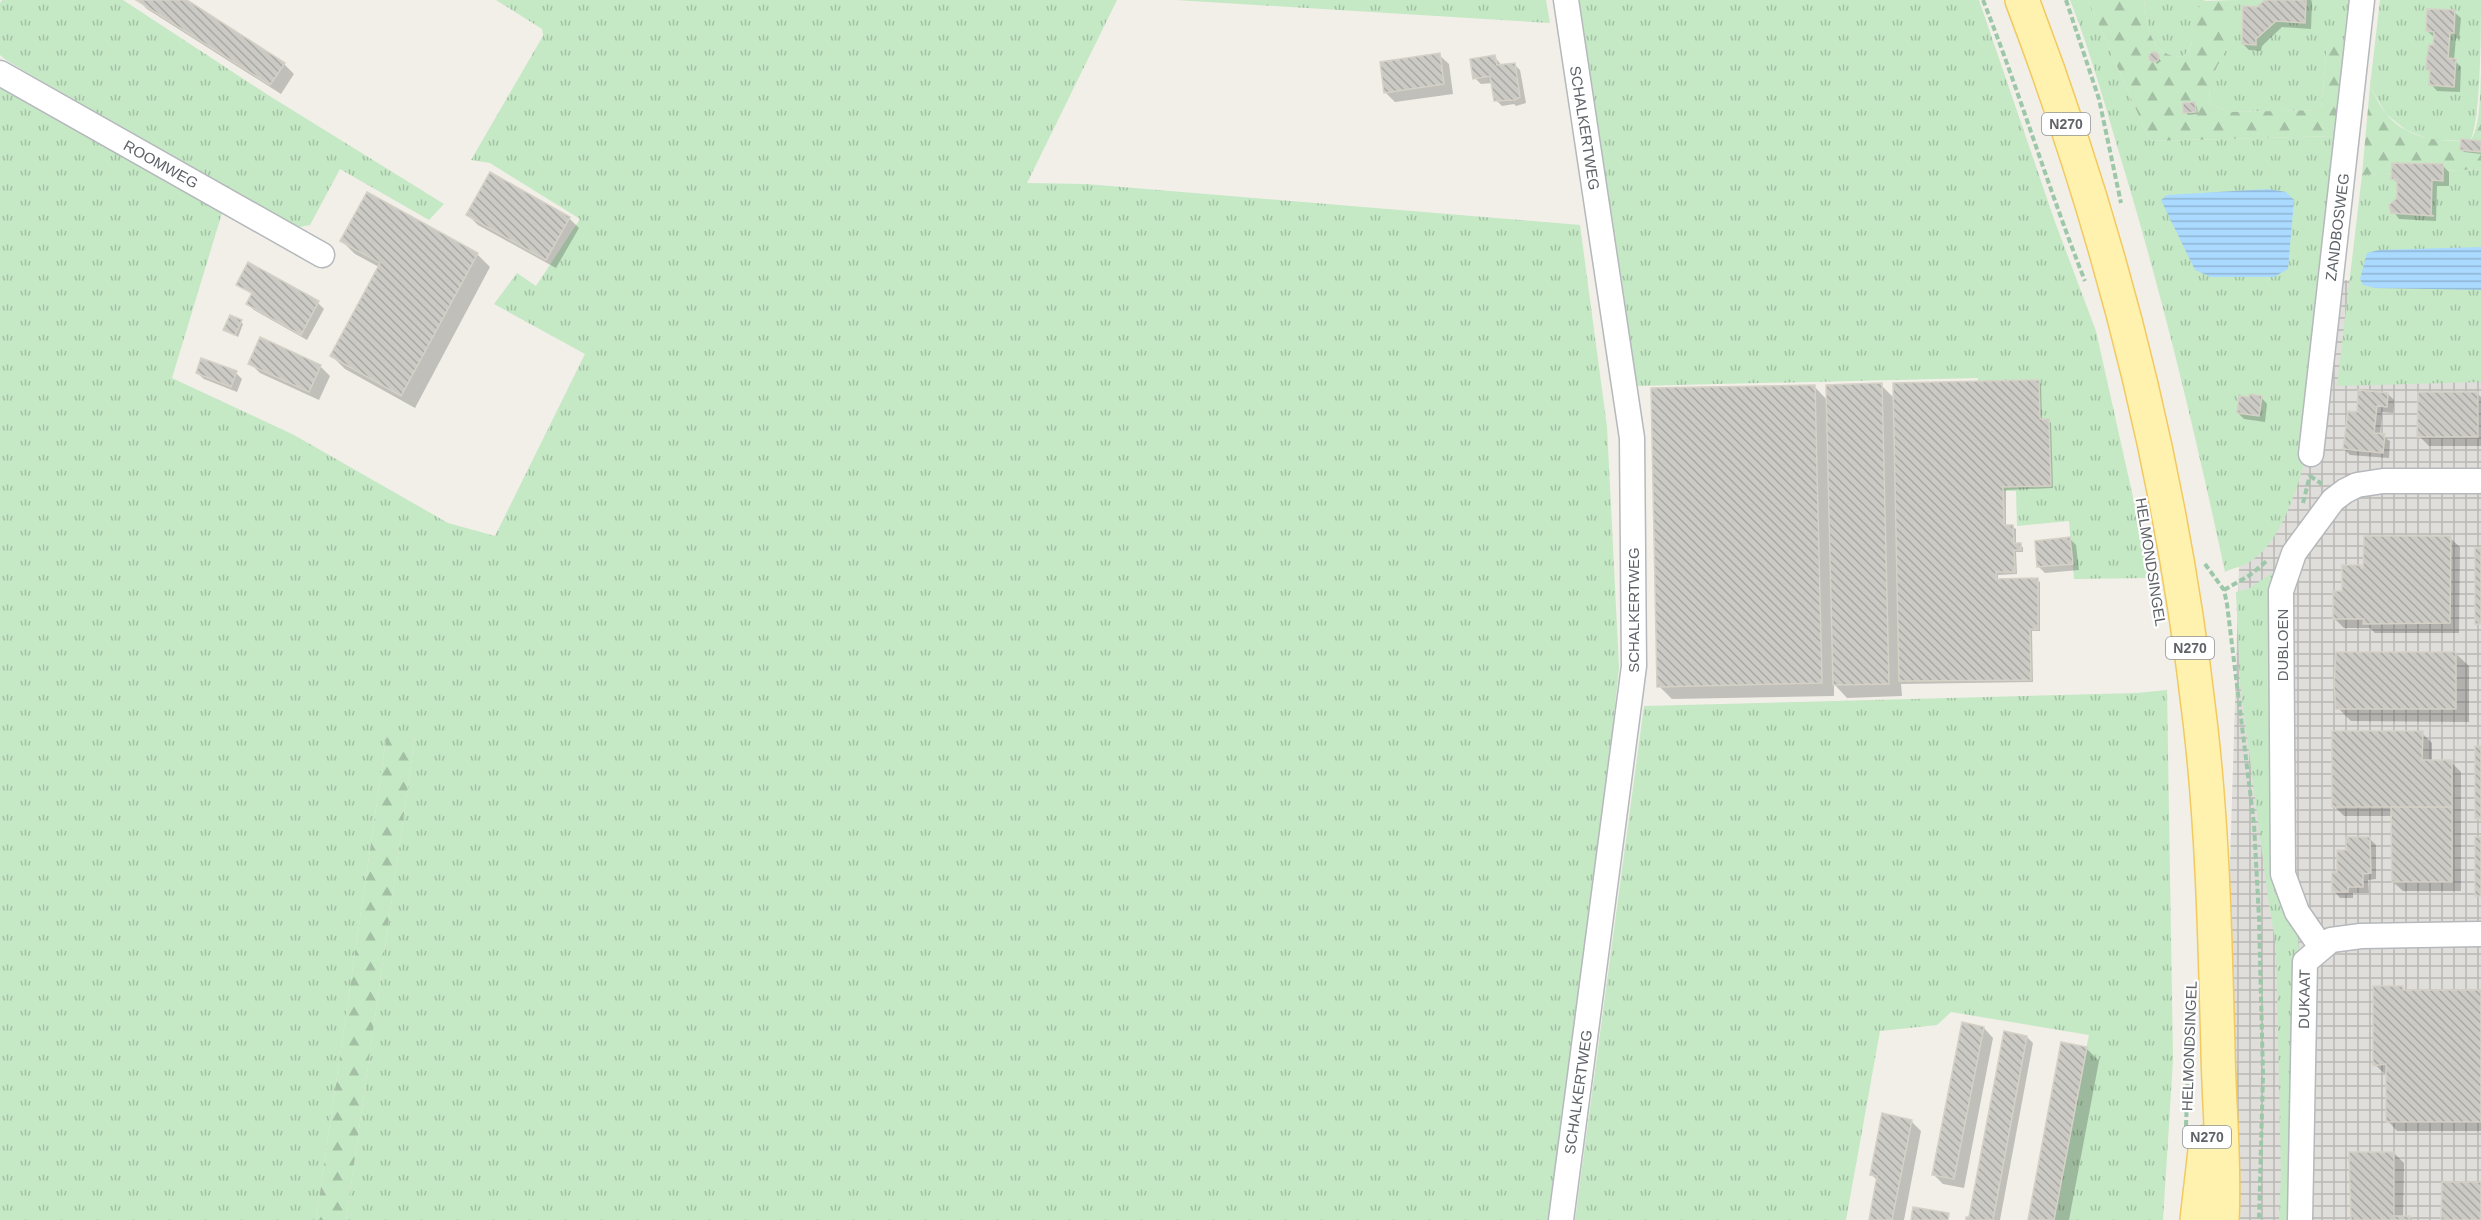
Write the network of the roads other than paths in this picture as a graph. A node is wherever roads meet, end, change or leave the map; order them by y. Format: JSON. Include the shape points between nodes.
{"nodes":[{"id":1,"x":1566,"y":0,"type":"edge"},
{"id":2,"x":2022,"y":0,"type":"edge"},
{"id":3,"x":2362,"y":0,"type":"edge"},
{"id":4,"x":0,"y":73,"type":"edge"},
{"id":5,"x":322,"y":255,"type":"dead end"},
{"id":6,"x":2311,"y":454,"type":"road end"},
{"id":7,"x":2481,"y":481,"type":"edge"},
{"id":8,"x":2481,"y":934,"type":"edge"},
{"id":9,"x":2321,"y":947,"type":"junction"},
{"id":10,"x":2218,"y":1054,"type":"junction"},
{"id":11,"x":1561,"y":1220,"type":"edge"},
{"id":12,"x":2197,"y":1220,"type":"edge"},
{"id":13,"x":2222,"y":1220,"type":"edge"},
{"id":14,"x":2300,"y":1220,"type":"edge"}],
"edges":[{"from":1,"to":11,"type":"street","name":"SCHALKERTWEG","via":[[1632,438],[1634,666]]},
{"from":2,"to":10,"type":"main road","name":"HELMONDSINGEL","number":"N270","via":[[2069,131],[2105,250],[2139,379],[2173,538],[2200,720],[2212,845]]},
{"from":3,"to":6,"type":"street","name":"ZANDBOSWEG"},
{"from":4,"to":5,"type":"street","name":"ROOMWEG"},
{"from":7,"to":9,"type":"street","name":"DUBLOEN","via":[[2383,481],[2357,485],[2333,500],[2294,554],[2281,591],[2283,874],[2297,912]]},
{"from":8,"to":9,"type":"street","via":[[2361,936],[2331,940]]},
{"from":9,"to":14,"type":"street","name":"DUKAAT","via":[[2305,962]]},
{"from":10,"to":12,"type":"main road","name":"HELMONDSINGEL","number":"N270"},
{"from":10,"to":13,"type":"main road","name":"HELMONDSINGEL","number":"N270","via":[[2224,1175]]}]}
